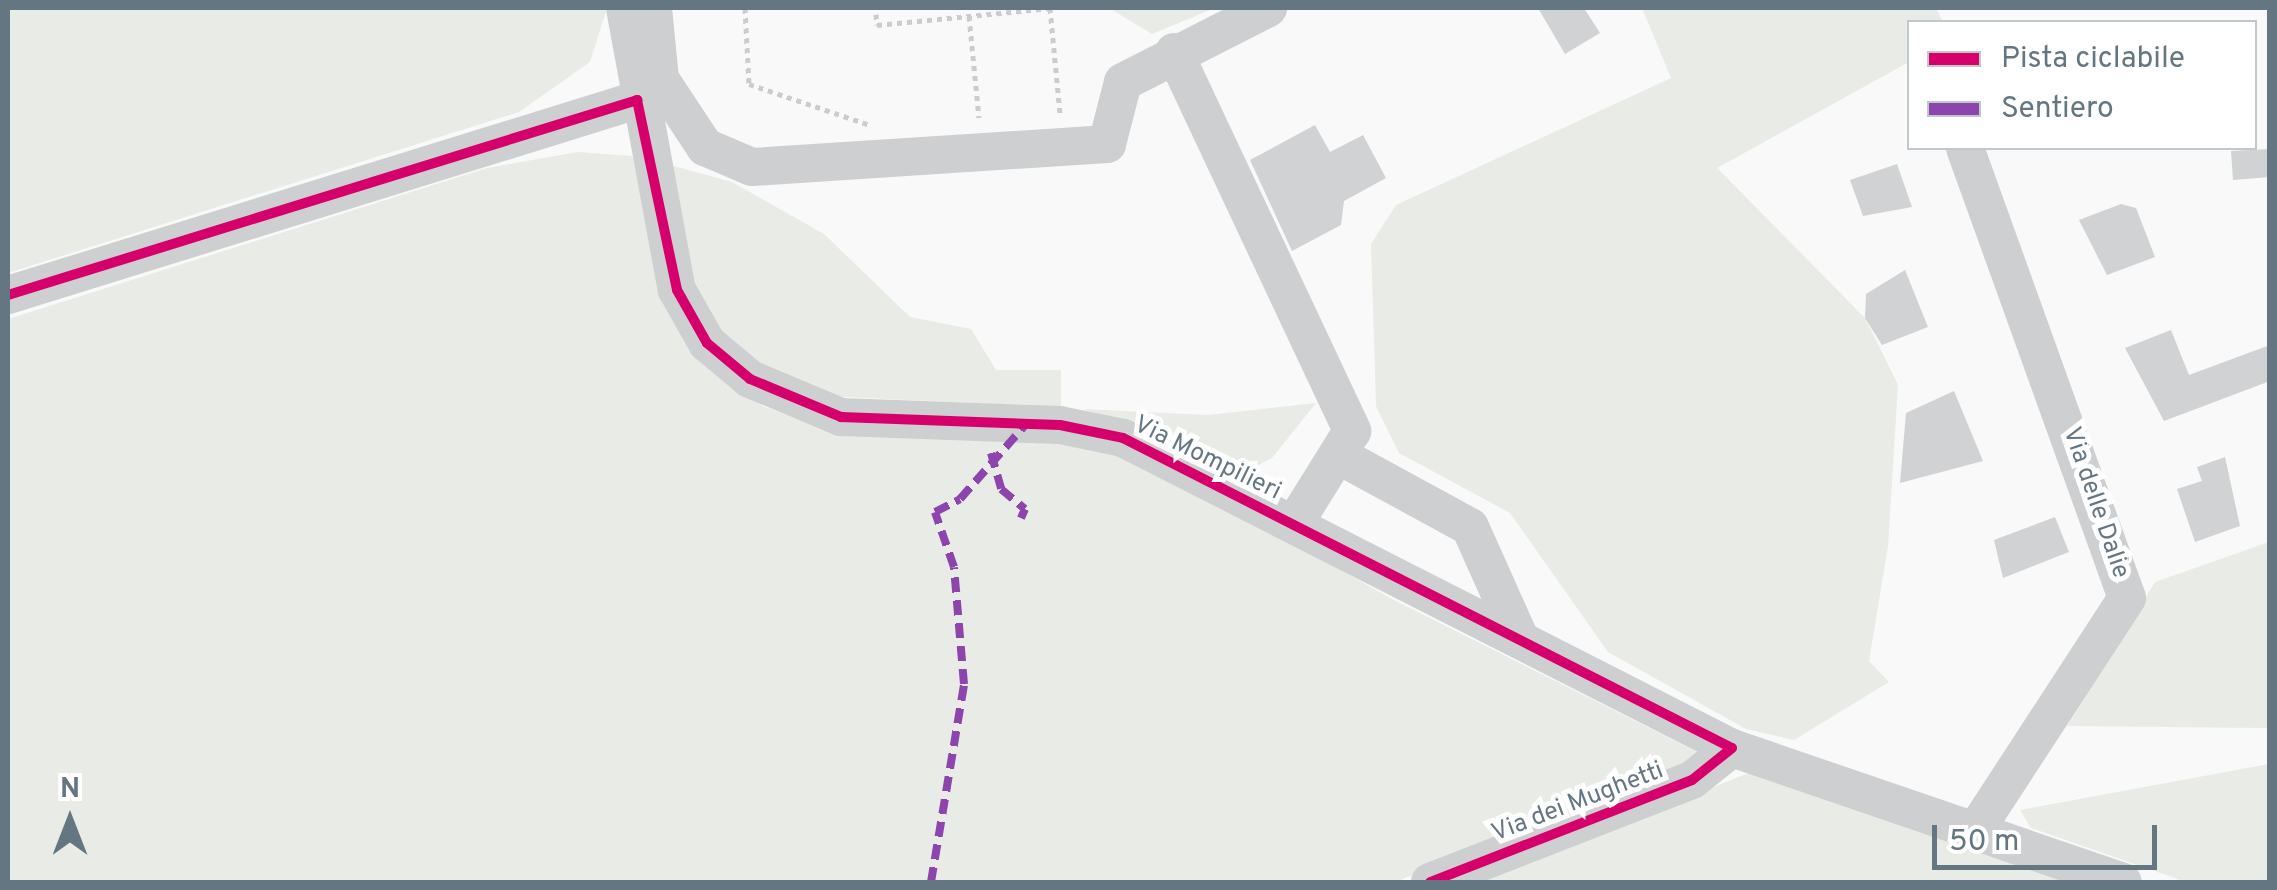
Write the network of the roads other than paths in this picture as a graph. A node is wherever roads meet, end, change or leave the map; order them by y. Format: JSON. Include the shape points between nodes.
{"nodes":[{"id":1,"x":625,"y":8,"type":"edge"},
{"id":2,"x":652,"y":8,"type":"edge"},
{"id":3,"x":1268,"y":8,"type":"edge"},
{"id":4,"x":1174,"y":52,"type":"junction"},
{"id":5,"x":637,"y":100,"type":"junction"},
{"id":6,"x":1966,"y":150,"type":"edge"},
{"id":7,"x":8,"y":296,"type":"edge"},
{"id":8,"x":1338,"y":454,"type":"junction"},
{"id":9,"x":1294,"y":524,"type":"junction"},
{"id":10,"x":1520,"y":640,"type":"junction"},
{"id":11,"x":1732,"y":748,"type":"junction"},
{"id":12,"x":1975,"y":831,"type":"junction"},
{"id":13,"x":1430,"y":882,"type":"edge"},
{"id":14,"x":2123,"y":882,"type":"edge"}],
"edges":[{"from":1,"to":5,"type":"street","name":"Via Mompilieri"},
{"from":2,"to":4,"type":"street","via":[[660,80],[705,147],[752,167],[1107,144],[1122,82]]},
{"from":3,"to":4,"type":"street"},
{"from":4,"to":8,"type":"street","via":[[1352,431]]},
{"from":5,"to":7,"type":"street"},
{"from":5,"to":9,"type":"street","name":"Via Mompilieri","via":[[677,290],[707,343],[750,379],[841,416],[1060,424],[1123,438]]},
{"from":6,"to":12,"type":"street","name":"Via delle Dalie","via":[[2127,598]]},
{"from":8,"to":9,"type":"street"},
{"from":8,"to":10,"type":"street","via":[[1470,527]]},
{"from":9,"to":10,"type":"street","name":"Via Mompilieri"},
{"from":10,"to":11,"type":"street","name":"Via Mompilieri"},
{"from":11,"to":12,"type":"street","name":"Via Mompilieri"},
{"from":11,"to":13,"type":"street","name":"Via dei Mughetti","via":[[1692,780]]},
{"from":12,"to":14,"type":"street","name":"Via Mompilieri"}]}
